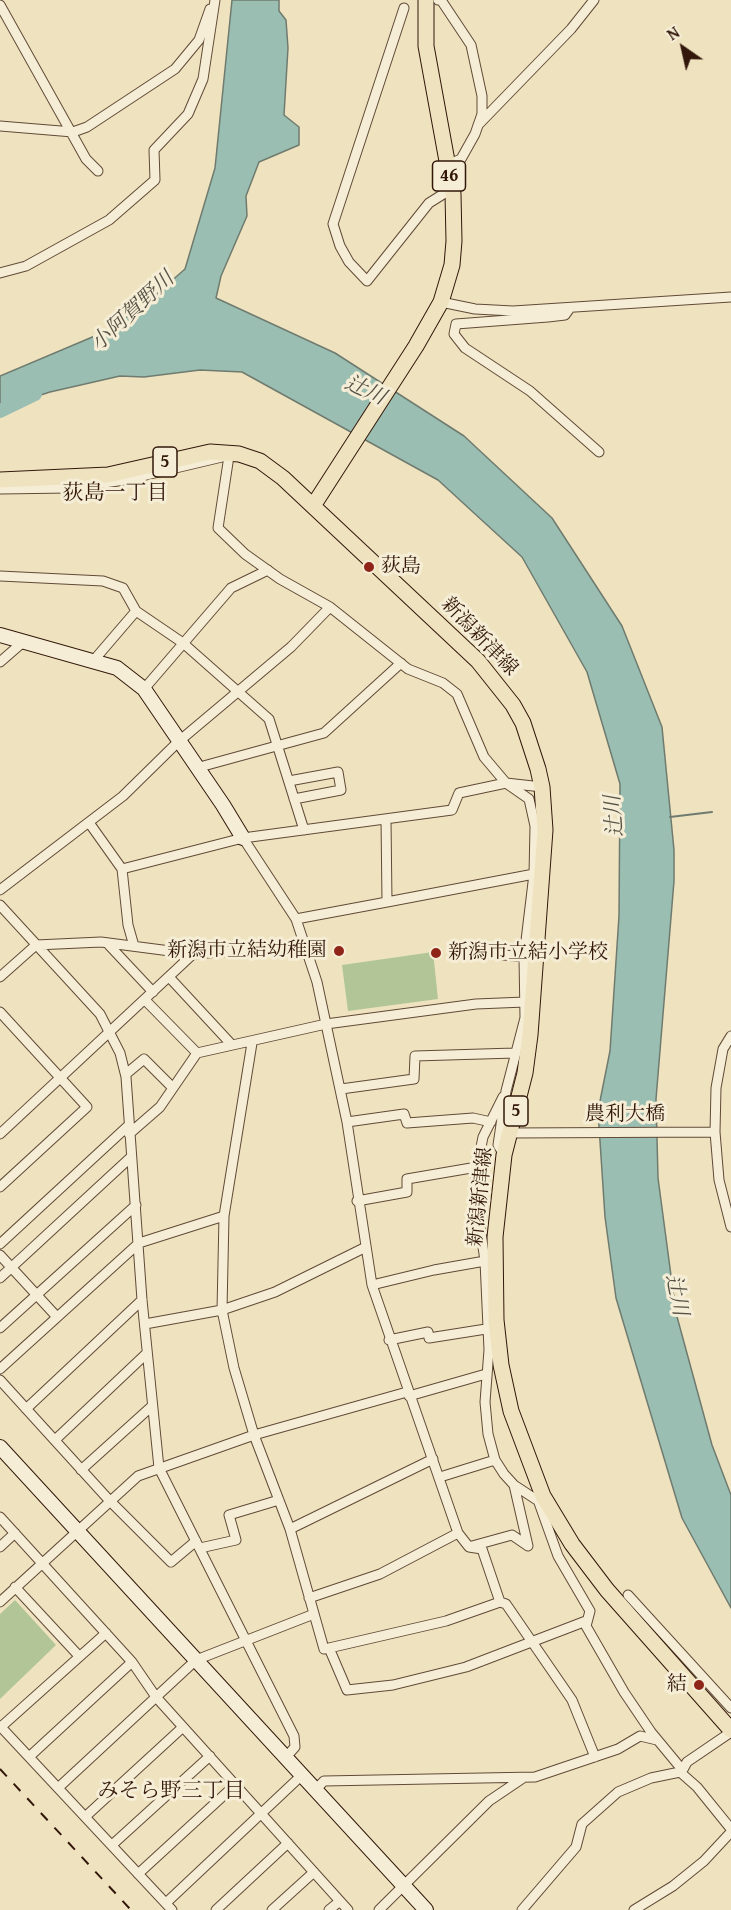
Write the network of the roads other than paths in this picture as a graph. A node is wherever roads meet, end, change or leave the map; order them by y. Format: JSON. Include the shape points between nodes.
{"nodes":[{"id":1,"x":214,"y":0,"type":"edge"},
{"id":2,"x":426,"y":0,"type":"edge"},
{"id":3,"x":438,"y":0,"type":"edge"},
{"id":4,"x":594,"y":0,"type":"edge"},
{"id":5,"x":0,"y":5,"type":"edge"},
{"id":6,"x":404,"y":8,"type":"dead end"},
{"id":7,"x":478,"y":125,"type":"junction"},
{"id":8,"x":0,"y":126,"type":"edge"},
{"id":9,"x":73,"y":132,"type":"junction"},
{"id":10,"x":447,"y":165,"type":"junction"},
{"id":11,"x":98,"y":171,"type":"dead end"},
{"id":12,"x":453,"y":194,"type":"junction"},
{"id":13,"x":0,"y":273,"type":"edge"},
{"id":14,"x":731,"y":297,"type":"edge"},
{"id":15,"x":441,"y":302,"type":"junction"},
{"id":16,"x":570,"y":308,"type":"junction"},
{"id":17,"x":598,"y":452,"type":"dead end"},
{"id":18,"x":227,"y":454,"type":"junction"},
{"id":19,"x":0,"y":480,"type":"edge"},
{"id":20,"x":0,"y":489,"type":"edge"},
{"id":21,"x":313,"y":506,"type":"junction"},
{"id":22,"x":268,"y":570,"type":"junction"},
{"id":23,"x":0,"y":576,"type":"edge"},
{"id":24,"x":330,"y":607,"type":"junction"},
{"id":25,"x":136,"y":610,"type":"junction"},
{"id":26,"x":0,"y":635,"type":"edge"},
{"id":27,"x":22,"y":642,"type":"junction"},
{"id":28,"x":183,"y":643,"type":"junction"},
{"id":29,"x":94,"y":660,"type":"junction"},
{"id":30,"x":0,"y":663,"type":"edge"},
{"id":31,"x":401,"y":663,"type":"junction"},
{"id":32,"x":144,"y":689,"type":"junction"},
{"id":33,"x":238,"y":690,"type":"junction"},
{"id":34,"x":178,"y":742,"type":"junction"},
{"id":35,"x":277,"y":744,"type":"junction"},
{"id":36,"x":196,"y":768,"type":"junction"},
{"id":37,"x":289,"y":781,"type":"junction"},
{"id":38,"x":506,"y":783,"type":"junction"},
{"id":39,"x":542,"y":787,"type":"junction"},
{"id":40,"x":294,"y":799,"type":"junction"},
{"id":41,"x":386,"y":819,"type":"junction"},
{"id":42,"x":90,"y":824,"type":"junction"},
{"id":43,"x":535,"y":826,"type":"junction"},
{"id":44,"x":304,"y":830,"type":"junction"},
{"id":45,"x":243,"y":838,"type":"junction"},
{"id":46,"x":122,"y":869,"type":"junction"},
{"id":47,"x":534,"y":874,"type":"junction"},
{"id":48,"x":0,"y":890,"type":"edge"},
{"id":49,"x":387,"y":902,"type":"junction"},
{"id":50,"x":0,"y":904,"type":"edge"},
{"id":51,"x":296,"y":919,"type":"junction"},
{"id":52,"x":107,"y":943,"type":"junction"},
{"id":53,"x":36,"y":945,"type":"junction"},
{"id":54,"x":134,"y":946,"type":"junction"},
{"id":55,"x":305,"y":946,"type":"junction"},
{"id":56,"x":193,"y":954,"type":"junction"},
{"id":57,"x":504,"y":955,"type":"dead end"},
{"id":58,"x":529,"y":958,"type":"junction"},
{"id":59,"x":0,"y":977,"type":"edge"},
{"id":60,"x":169,"y":977,"type":"junction"},
{"id":61,"x":153,"y":992,"type":"junction"},
{"id":62,"x":145,"y":1000,"type":"junction"},
{"id":63,"x":525,"y":1002,"type":"junction"},
{"id":64,"x":0,"y":1012,"type":"edge"},
{"id":65,"x":525,"y":1018,"type":"junction"},
{"id":66,"x":326,"y":1024,"type":"junction"},
{"id":67,"x":111,"y":1032,"type":"junction"},
{"id":68,"x":530,"y":1035,"type":"junction"},
{"id":69,"x":731,"y":1036,"type":"edge"},
{"id":70,"x":252,"y":1043,"type":"junction"},
{"id":71,"x":232,"y":1045,"type":"junction"},
{"id":72,"x":197,"y":1053,"type":"junction"},
{"id":73,"x":515,"y":1053,"type":"junction"},
{"id":74,"x":126,"y":1074,"type":"junction"},
{"id":75,"x":60,"y":1078,"type":"junction"},
{"id":76,"x":173,"y":1088,"type":"junction"},
{"id":77,"x":341,"y":1089,"type":"junction"},
{"id":78,"x":506,"y":1091,"type":"junction"},
{"id":79,"x":504,"y":1112,"type":"junction"},
{"id":80,"x":0,"y":1118,"type":"edge"},
{"id":81,"x":347,"y":1122,"type":"junction"},
{"id":82,"x":491,"y":1122,"type":"junction"},
{"id":83,"x":8,"y":1126,"type":"junction"},
{"id":84,"x":129,"y":1130,"type":"junction"},
{"id":85,"x":711,"y":1132,"type":"junction"},
{"id":86,"x":510,"y":1133,"type":"junction"},
{"id":87,"x":0,"y":1134,"type":"edge"},
{"id":88,"x":478,"y":1152,"type":"junction"},
{"id":89,"x":504,"y":1155,"type":"junction"},
{"id":90,"x":131,"y":1158,"type":"junction"},
{"id":91,"x":477,"y":1167,"type":"junction"},
{"id":92,"x":0,"y":1187,"type":"edge"},
{"id":93,"x":357,"y":1201,"type":"junction"},
{"id":94,"x":136,"y":1206,"type":"junction"},
{"id":95,"x":224,"y":1216,"type":"junction"},
{"id":96,"x":731,"y":1227,"type":"edge"},
{"id":97,"x":139,"y":1243,"type":"junction"},
{"id":98,"x":0,"y":1244,"type":"edge"},
{"id":99,"x":366,"y":1247,"type":"junction"},
{"id":100,"x":0,"y":1255,"type":"edge"},
{"id":101,"x":485,"y":1261,"type":"junction"},
{"id":102,"x":11,"y":1267,"type":"junction"},
{"id":103,"x":0,"y":1278,"type":"edge"},
{"id":104,"x":372,"y":1286,"type":"junction"},
{"id":105,"x":37,"y":1295,"type":"junction"},
{"id":106,"x":142,"y":1300,"type":"junction"},
{"id":107,"x":222,"y":1310,"type":"junction"},
{"id":108,"x":57,"y":1317,"type":"junction"},
{"id":109,"x":145,"y":1324,"type":"junction"},
{"id":110,"x":0,"y":1328,"type":"edge"},
{"id":111,"x":486,"y":1329,"type":"junction"},
{"id":112,"x":389,"y":1340,"type":"junction"},
{"id":113,"x":147,"y":1353,"type":"junction"},
{"id":114,"x":0,"y":1369,"type":"edge"},
{"id":115,"x":486,"y":1374,"type":"junction"},
{"id":116,"x":0,"y":1380,"type":"edge"},
{"id":117,"x":408,"y":1394,"type":"junction"},
{"id":118,"x":152,"y":1406,"type":"junction"},
{"id":119,"x":26,"y":1409,"type":"junction"},
{"id":120,"x":254,"y":1436,"type":"junction"},
{"id":121,"x":55,"y":1440,"type":"junction"},
{"id":122,"x":0,"y":1447,"type":"edge"},
{"id":123,"x":433,"y":1459,"type":"junction"},
{"id":124,"x":495,"y":1460,"type":"junction"},
{"id":125,"x":159,"y":1468,"type":"junction"},
{"id":126,"x":81,"y":1470,"type":"junction"},
{"id":127,"x":440,"y":1477,"type":"junction"},
{"id":128,"x":514,"y":1485,"type":"junction"},
{"id":129,"x":109,"y":1500,"type":"junction"},
{"id":130,"x":279,"y":1500,"type":"junction"},
{"id":131,"x":538,"y":1500,"type":"junction"},
{"id":132,"x":553,"y":1514,"type":"junction"},
{"id":133,"x":0,"y":1517,"type":"edge"},
{"id":134,"x":290,"y":1529,"type":"junction"},
{"id":135,"x":77,"y":1530,"type":"junction"},
{"id":136,"x":15,"y":1533,"type":"junction"},
{"id":137,"x":458,"y":1533,"type":"junction"},
{"id":138,"x":198,"y":1545,"type":"junction"},
{"id":139,"x":0,"y":1546,"type":"edge"},
{"id":140,"x":469,"y":1547,"type":"junction"},
{"id":141,"x":42,"y":1563,"type":"junction"},
{"id":142,"x":15,"y":1587,"type":"junction"},
{"id":143,"x":628,"y":1595,"type":"dead end"},
{"id":144,"x":309,"y":1598,"type":"junction"},
{"id":145,"x":0,"y":1602,"type":"edge"},
{"id":146,"x":501,"y":1602,"type":"junction"},
{"id":147,"x":314,"y":1614,"type":"junction"},
{"id":148,"x":586,"y":1621,"type":"junction"},
{"id":149,"x":106,"y":1633,"type":"junction"},
{"id":150,"x":247,"y":1640,"type":"junction"},
{"id":151,"x":530,"y":1643,"type":"junction"},
{"id":152,"x":329,"y":1648,"type":"junction"},
{"id":153,"x":79,"y":1656,"type":"junction"},
{"id":154,"x":196,"y":1660,"type":"junction"},
{"id":155,"x":132,"y":1662,"type":"junction"},
{"id":156,"x":156,"y":1697,"type":"junction"},
{"id":157,"x":731,"y":1708,"type":"edge"},
{"id":158,"x":0,"y":1726,"type":"edge"},
{"id":159,"x":183,"y":1727,"type":"junction"},
{"id":160,"x":731,"y":1731,"type":"edge"},
{"id":161,"x":658,"y":1740,"type":"junction"},
{"id":162,"x":210,"y":1756,"type":"junction"},
{"id":163,"x":29,"y":1757,"type":"junction"},
{"id":164,"x":286,"y":1757,"type":"junction"},
{"id":165,"x":595,"y":1757,"type":"junction"},
{"id":166,"x":681,"y":1772,"type":"junction"},
{"id":167,"x":302,"y":1775,"type":"junction"},
{"id":168,"x":523,"y":1778,"type":"junction"},
{"id":169,"x":235,"y":1785,"type":"junction"},
{"id":170,"x":58,"y":1788,"type":"junction"},
{"id":171,"x":315,"y":1790,"type":"junction"},
{"id":172,"x":262,"y":1814,"type":"junction"},
{"id":173,"x":85,"y":1817,"type":"junction"},
{"id":174,"x":731,"y":1831,"type":"edge"},
{"id":175,"x":288,"y":1843,"type":"junction"},
{"id":176,"x":112,"y":1845,"type":"junction"},
{"id":177,"x":314,"y":1872,"type":"junction"},
{"id":178,"x":138,"y":1874,"type":"junction"},
{"id":179,"x":403,"y":1885,"type":"junction"},
{"id":180,"x":340,"y":1900,"type":"junction"},
{"id":181,"x":169,"y":1906,"type":"edge"},
{"id":182,"x":216,"y":1910,"type":"edge"},
{"id":183,"x":272,"y":1910,"type":"edge"},
{"id":184,"x":329,"y":1910,"type":"edge"},
{"id":185,"x":348,"y":1910,"type":"edge"},
{"id":186,"x":379,"y":1910,"type":"edge"},
{"id":187,"x":426,"y":1910,"type":"edge"},
{"id":188,"x":522,"y":1910,"type":"edge"},
{"id":189,"x":634,"y":1910,"type":"edge"}],
"edges":[{"from":1,"to":9,"type":"street","via":[[199,40],[175,69],[87,127]]},
{"from":1,"to":13,"type":"street","via":[[203,79],[188,114],[154,150],[155,180],[109,220],[26,266]]},
{"from":2,"to":10,"type":"main road","number":"46","via":[[426,46]]},
{"from":3,"to":7,"type":"street","via":[[471,45],[482,96]]},
{"from":4,"to":7,"type":"street"},
{"from":5,"to":9,"type":"street"},
{"from":6,"to":12,"type":"street","via":[[333,224],[340,246],[367,281],[429,203],[445,193]]},
{"from":7,"to":10,"type":"street","via":[[461,159]]},
{"from":8,"to":9,"type":"street"},
{"from":9,"to":11,"type":"street","via":[[86,159]]},
{"from":10,"to":12,"type":"main road","number":"46"},
{"from":12,"to":15,"type":"main road","number":"46","via":[[452,265]]},
{"from":14,"to":16,"type":"street"},
{"from":15,"to":16,"type":"street","via":[[513,311]]},
{"from":15,"to":21,"type":"main road","number":"46"},
{"from":16,"to":17,"type":"street","via":[[565,315],[456,324],[454,334],[465,348],[530,391]]},
{"from":18,"to":19,"type":"main road","number":"5","via":[[210,452],[108,475]]},
{"from":18,"to":20,"type":"street","via":[[125,480],[69,488]]},
{"from":18,"to":21,"type":"main road","number":"5","via":[[260,460]]},
{"from":18,"to":22,"type":"street","via":[[218,528]]},
{"from":21,"to":39,"type":"main road","name":"新潟新津線","number":"5","via":[[501,686],[523,723]]},
{"from":22,"to":24,"type":"street"},
{"from":22,"to":28,"type":"street","via":[[231,588]]},
{"from":23,"to":25,"type":"street","via":[[103,581],[123,588]]},
{"from":24,"to":31,"type":"street"},
{"from":24,"to":33,"type":"street","via":[[291,647]]},
{"from":25,"to":28,"type":"street"},
{"from":25,"to":29,"type":"street"},
{"from":26,"to":27,"type":"street"},
{"from":27,"to":29,"type":"street"},
{"from":27,"to":30,"type":"street"},
{"from":28,"to":32,"type":"street"},
{"from":28,"to":33,"type":"street"},
{"from":29,"to":32,"type":"street","via":[[117,668]]},
{"from":31,"to":35,"type":"street","via":[[324,733]]},
{"from":31,"to":38,"type":"street","via":[[444,683],[457,694],[484,757]]},
{"from":32,"to":34,"type":"street"},
{"from":33,"to":34,"type":"street"},
{"from":33,"to":35,"type":"street","via":[[269,719]]},
{"from":34,"to":36,"type":"street"},
{"from":34,"to":42,"type":"street"},
{"from":35,"to":36,"type":"street"},
{"from":35,"to":37,"type":"street"},
{"from":36,"to":45,"type":"street"},
{"from":37,"to":40,"type":"street"},
{"from":37,"to":40,"type":"street","via":[[338,772],[341,790]]},
{"from":38,"to":39,"type":"street"},
{"from":38,"to":41,"type":"street","via":[[459,793],[452,810]]},
{"from":38,"to":43,"type":"street","via":[[529,799]]},
{"from":39,"to":43,"type":"street"},
{"from":39,"to":58,"type":"main road","name":"新潟新津線","number":"5","via":[[545,830]]},
{"from":40,"to":44,"type":"street"},
{"from":41,"to":44,"type":"street"},
{"from":41,"to":49,"type":"street"},
{"from":42,"to":46,"type":"street"},
{"from":42,"to":48,"type":"street"},
{"from":43,"to":47,"type":"street"},
{"from":44,"to":45,"type":"street"},
{"from":45,"to":46,"type":"street"},
{"from":45,"to":51,"type":"street"},
{"from":46,"to":54,"type":"street"},
{"from":47,"to":49,"type":"street"},
{"from":47,"to":58,"type":"street"},
{"from":49,"to":51,"type":"street"},
{"from":50,"to":53,"type":"street"},
{"from":51,"to":55,"type":"street"},
{"from":52,"to":53,"type":"street"},
{"from":52,"to":54,"type":"street"},
{"from":52,"to":61,"type":"street"},
{"from":53,"to":59,"type":"street"},
{"from":53,"to":67,"type":"street","via":[[100,1014]]},
{"from":54,"to":56,"type":"street"},
{"from":55,"to":56,"type":"street"},
{"from":55,"to":66,"type":"street"},
{"from":56,"to":60,"type":"street"},
{"from":57,"to":58,"type":"street"},
{"from":58,"to":63,"type":"street"},
{"from":58,"to":68,"type":"main road","name":"新潟新津線","number":"5"},
{"from":60,"to":61,"type":"street"},
{"from":60,"to":71,"type":"street"},
{"from":61,"to":62,"type":"street"},
{"from":62,"to":67,"type":"street"},
{"from":62,"to":72,"type":"street"},
{"from":63,"to":65,"type":"street"},
{"from":63,"to":66,"type":"street","via":[[476,1004]]},
{"from":64,"to":75,"type":"street"},
{"from":65,"to":68,"type":"street"},
{"from":65,"to":73,"type":"street"},
{"from":66,"to":70,"type":"street"},
{"from":66,"to":77,"type":"street"},
{"from":67,"to":74,"type":"street"},
{"from":67,"to":75,"type":"street"},
{"from":68,"to":86,"type":"main road","name":"新潟新津線","number":"5"},
{"from":69,"to":85,"type":"street","via":[[723,1049]]},
{"from":70,"to":71,"type":"street"},
{"from":70,"to":95,"type":"street"},
{"from":71,"to":72,"type":"street"},
{"from":72,"to":76,"type":"street"},
{"from":73,"to":77,"type":"street","via":[[415,1056],[414,1078]]},
{"from":73,"to":78,"type":"street"},
{"from":74,"to":76,"type":"street","via":[[144,1059]]},
{"from":74,"to":84,"type":"street"},
{"from":75,"to":83,"type":"street"},
{"from":75,"to":92,"type":"street","via":[[87,1107]]},
{"from":76,"to":84,"type":"street","via":[[160,1107]]},
{"from":77,"to":81,"type":"street"},
{"from":78,"to":79,"type":"street"},
{"from":78,"to":82,"type":"street"},
{"from":79,"to":88,"type":"street"},
{"from":79,"to":89,"type":"street","via":[[498,1145]]},
{"from":80,"to":83,"type":"street"},
{"from":81,"to":82,"type":"street","via":[[404,1114],[407,1123],[473,1118]]},
{"from":81,"to":93,"type":"street"},
{"from":82,"to":88,"type":"street"},
{"from":83,"to":87,"type":"street"},
{"from":84,"to":90,"type":"street"},
{"from":84,"to":98,"type":"street"},
{"from":85,"to":86,"type":"street","name":"農利大橋"},
{"from":85,"to":96,"type":"street"},
{"from":86,"to":89,"type":"main road","name":"新潟新津線","number":"5"},
{"from":88,"to":91,"type":"street"},
{"from":89,"to":132,"type":"main road","name":"新潟新津線","number":"5","via":[[495,1237],[501,1365],[526,1456]]},
{"from":90,"to":94,"type":"street"},
{"from":90,"to":102,"type":"street"},
{"from":91,"to":93,"type":"street","via":[[407,1179],[407,1192]]},
{"from":91,"to":101,"type":"street","via":[[475,1191]]},
{"from":93,"to":99,"type":"street"},
{"from":94,"to":97,"type":"street"},
{"from":94,"to":105,"type":"street"},
{"from":95,"to":97,"type":"street"},
{"from":95,"to":107,"type":"street"},
{"from":97,"to":106,"type":"street"},
{"from":97,"to":108,"type":"street"},
{"from":99,"to":104,"type":"street"},
{"from":99,"to":107,"type":"street","via":[[275,1292]]},
{"from":100,"to":102,"type":"street"},
{"from":101,"to":104,"type":"street"},
{"from":101,"to":111,"type":"street"},
{"from":102,"to":103,"type":"street"},
{"from":102,"to":105,"type":"street"},
{"from":104,"to":112,"type":"street"},
{"from":105,"to":108,"type":"street"},
{"from":105,"to":110,"type":"street"},
{"from":106,"to":109,"type":"street"},
{"from":106,"to":119,"type":"street"},
{"from":107,"to":109,"type":"street"},
{"from":107,"to":120,"type":"street"},
{"from":108,"to":114,"type":"street"},
{"from":109,"to":113,"type":"street"},
{"from":111,"to":112,"type":"street","via":[[429,1338],[428,1332]]},
{"from":111,"to":115,"type":"street"},
{"from":112,"to":117,"type":"street"},
{"from":113,"to":118,"type":"street"},
{"from":113,"to":121,"type":"street"},
{"from":115,"to":117,"type":"street"},
{"from":115,"to":124,"type":"street","via":[[486,1413]]},
{"from":116,"to":119,"type":"street"},
{"from":117,"to":120,"type":"street"},
{"from":117,"to":123,"type":"street"},
{"from":118,"to":125,"type":"street"},
{"from":118,"to":126,"type":"street"},
{"from":119,"to":121,"type":"street"},
{"from":120,"to":125,"type":"street"},
{"from":120,"to":130,"type":"street"},
{"from":121,"to":126,"type":"street"},
{"from":122,"to":135,"type":"street"},
{"from":123,"to":127,"type":"street"},
{"from":123,"to":134,"type":"street"},
{"from":124,"to":127,"type":"street"},
{"from":124,"to":128,"type":"street"},
{"from":125,"to":129,"type":"street","via":[[138,1476]]},
{"from":125,"to":138,"type":"street"},
{"from":126,"to":129,"type":"street"},
{"from":127,"to":137,"type":"street"},
{"from":128,"to":131,"type":"street"},
{"from":128,"to":140,"type":"street","via":[[528,1546],[513,1535]]},
{"from":129,"to":135,"type":"street"},
{"from":129,"to":138,"type":"street","via":[[171,1562]]},
{"from":130,"to":134,"type":"street"},
{"from":130,"to":138,"type":"street","via":[[229,1515],[236,1540]]},
{"from":131,"to":132,"type":"street"},
{"from":131,"to":148,"type":"street","via":[[558,1556],[590,1611]]},
{"from":132,"to":160,"type":"main road","name":"新潟新津線","number":"5","via":[[607,1590]]},
{"from":133,"to":136,"type":"street"},
{"from":134,"to":144,"type":"street"},
{"from":135,"to":141,"type":"street"},
{"from":135,"to":154,"type":"street"},
{"from":136,"to":139,"type":"street"},
{"from":136,"to":141,"type":"street"},
{"from":137,"to":140,"type":"street"},
{"from":137,"to":144,"type":"street","via":[[380,1574]]},
{"from":138,"to":150,"type":"street"},
{"from":140,"to":146,"type":"street","via":[[482,1549]]},
{"from":141,"to":142,"type":"street"},
{"from":141,"to":149,"type":"street"},
{"from":142,"to":145,"type":"street"},
{"from":142,"to":153,"type":"street"},
{"from":143,"to":157,"type":"street"},
{"from":144,"to":147,"type":"street"},
{"from":146,"to":151,"type":"street"},
{"from":146,"to":152,"type":"street","via":[[446,1621]]},
{"from":147,"to":150,"type":"street"},
{"from":147,"to":152,"type":"street","via":[[324,1649]]},
{"from":148,"to":151,"type":"street"},
{"from":148,"to":161,"type":"street","via":[[624,1692]]},
{"from":149,"to":153,"type":"street"},
{"from":149,"to":155,"type":"street"},
{"from":150,"to":154,"type":"street"},
{"from":150,"to":164,"type":"street","via":[[294,1736],[295,1748]]},
{"from":151,"to":152,"type":"street","via":[[466,1667],[393,1685],[347,1690]]},
{"from":151,"to":165,"type":"street","via":[[572,1700]]},
{"from":153,"to":158,"type":"street"},
{"from":154,"to":156,"type":"street"},
{"from":154,"to":164,"type":"street"},
{"from":155,"to":156,"type":"street"},
{"from":155,"to":163,"type":"street"},
{"from":156,"to":159,"type":"street"},
{"from":156,"to":170,"type":"street"},
{"from":158,"to":163,"type":"street"},
{"from":159,"to":162,"type":"street"},
{"from":159,"to":173,"type":"street"},
{"from":160,"to":166,"type":"street","via":[[687,1762]]},
{"from":161,"to":165,"type":"street","via":[[640,1736]]},
{"from":161,"to":166,"type":"street"},
{"from":162,"to":169,"type":"street"},
{"from":162,"to":176,"type":"street"},
{"from":163,"to":170,"type":"street"},
{"from":164,"to":167,"type":"street"},
{"from":165,"to":168,"type":"street"},
{"from":166,"to":174,"type":"street"},
{"from":166,"to":188,"type":"street","via":[[651,1778],[618,1792],[582,1824],[576,1847]]},
{"from":167,"to":171,"type":"street"},
{"from":167,"to":172,"type":"street"},
{"from":168,"to":171,"type":"street","via":[[324,1781]]},
{"from":168,"to":179,"type":"street","via":[[489,1801]]},
{"from":169,"to":172,"type":"street"},
{"from":169,"to":178,"type":"street"},
{"from":170,"to":173,"type":"street"},
{"from":171,"to":179,"type":"street"},
{"from":172,"to":175,"type":"street"},
{"from":172,"to":181,"type":"street"},
{"from":173,"to":176,"type":"street"},
{"from":174,"to":189,"type":"street","via":[[704,1861]]},
{"from":175,"to":177,"type":"street"},
{"from":175,"to":182,"type":"street"},
{"from":176,"to":178,"type":"street"},
{"from":177,"to":180,"type":"street"},
{"from":177,"to":183,"type":"street"},
{"from":178,"to":181,"type":"street"},
{"from":179,"to":186,"type":"street"},
{"from":179,"to":187,"type":"street"},
{"from":180,"to":184,"type":"street"},
{"from":180,"to":185,"type":"street"}]}
